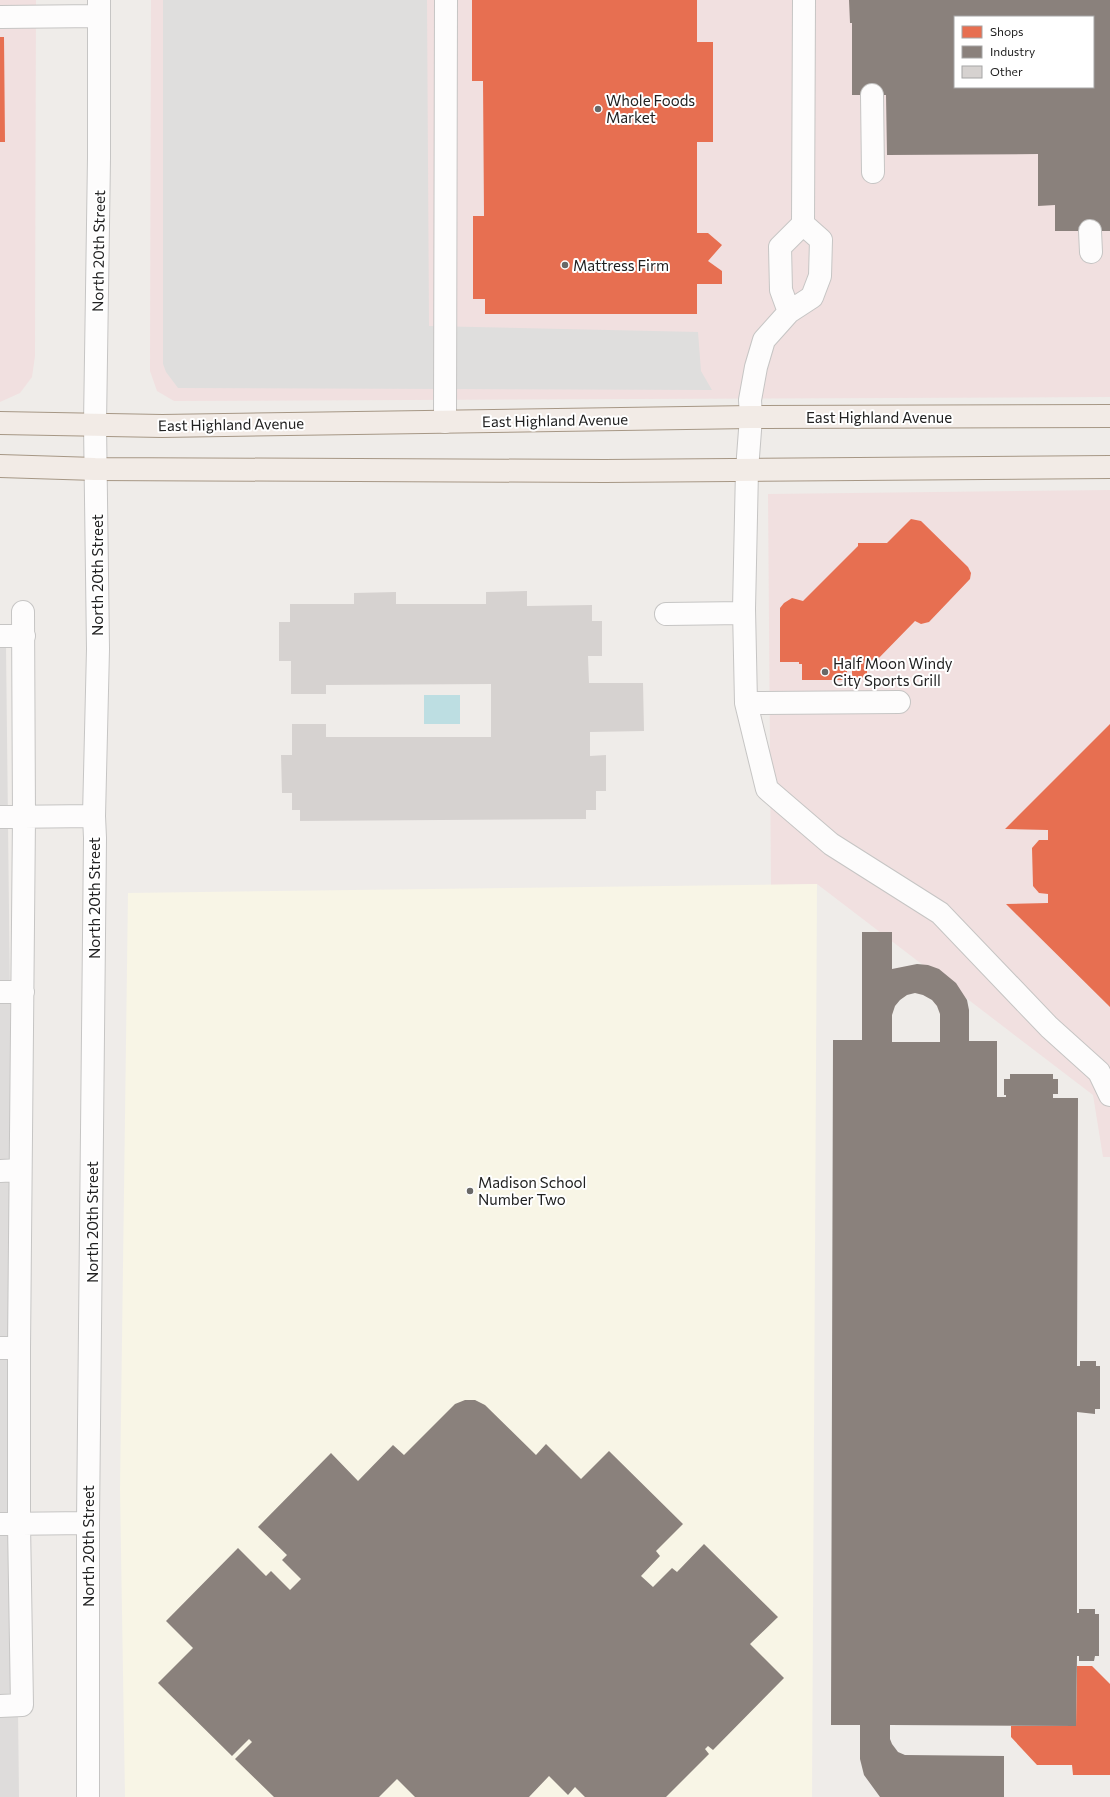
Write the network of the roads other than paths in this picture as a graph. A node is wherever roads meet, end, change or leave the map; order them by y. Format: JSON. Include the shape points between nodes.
{"nodes":[{"id":1,"x":446,"y":0,"type":"edge"},
{"id":2,"x":804,"y":0,"type":"edge"},
{"id":3,"x":99,"y":8,"type":"edge"},
{"id":4,"x":0,"y":17,"type":"edge"},
{"id":5,"x":872,"y":95,"type":"dead end"},
{"id":6,"x":872,"y":172,"type":"dead end"},
{"id":7,"x":803,"y":224,"type":"junction"},
{"id":8,"x":1090,"y":231,"type":"dead end"},
{"id":9,"x":1091,"y":252,"type":"dead end"},
{"id":10,"x":789,"y":312,"type":"junction"},
{"id":11,"x":1110,"y":416,"type":"edge"},
{"id":12,"x":751,"y":417,"type":"junction"},
{"id":13,"x":445,"y":422,"type":"junction"},
{"id":14,"x":0,"y":423,"type":"edge"},
{"id":15,"x":95,"y":424,"type":"junction"},
{"id":16,"x":0,"y":466,"type":"edge"},
{"id":17,"x":1110,"y":467,"type":"edge"},
{"id":18,"x":95,"y":469,"type":"junction"},
{"id":19,"x":747,"y":470,"type":"junction"},
{"id":20,"x":23,"y":612,"type":"dead end"},
{"id":21,"x":744,"y":613,"type":"junction"},
{"id":22,"x":666,"y":614,"type":"dead end"},
{"id":23,"x":0,"y":636,"type":"edge"},
{"id":24,"x":24,"y":636,"type":"junction"},
{"id":25,"x":899,"y":702,"type":"dead end"},
{"id":26,"x":746,"y":703,"type":"junction"},
{"id":27,"x":94,"y":816,"type":"junction"},
{"id":28,"x":0,"y":817,"type":"edge"},
{"id":29,"x":24,"y":817,"type":"junction"},
{"id":30,"x":0,"y":992,"type":"edge"},
{"id":31,"x":23,"y":992,"type":"junction"},
{"id":32,"x":1110,"y":1094,"type":"edge"},
{"id":33,"x":10,"y":1170,"type":"edge"},
{"id":34,"x":9,"y":1348,"type":"edge"},
{"id":35,"x":88,"y":1523,"type":"junction"},
{"id":36,"x":10,"y":1524,"type":"edge"},
{"id":37,"x":0,"y":1706,"type":"edge"},
{"id":38,"x":88,"y":1797,"type":"edge"}],
"edges":[{"from":1,"to":13,"type":"street"},
{"from":2,"to":7,"type":"street"},
{"from":3,"to":4,"type":"street"},
{"from":3,"to":15,"type":"street","name":"North 20th Street"},
{"from":5,"to":6,"type":"street"},
{"from":7,"to":10,"type":"street","via":[[780,247],[781,290]]},
{"from":7,"to":10,"type":"street","via":[[822,240],[820,276],[812,297]]},
{"from":8,"to":9,"type":"street"},
{"from":10,"to":12,"type":"street","via":[[764,340],[750,400]]},
{"from":11,"to":12,"type":"main road","name":"East Highland Avenue"},
{"from":12,"to":13,"type":"main road","name":"East Highland Avenue"},
{"from":12,"to":19,"type":"street"},
{"from":13,"to":15,"type":"main road","name":"East Highland Avenue","via":[[162,426]]},
{"from":14,"to":15,"type":"main road","name":"East Highland Avenue"},
{"from":15,"to":18,"type":"street","name":"North 20th Street"},
{"from":16,"to":18,"type":"main road"},
{"from":17,"to":19,"type":"main road"},
{"from":18,"to":19,"type":"main road"},
{"from":18,"to":27,"type":"street","name":"North 20th Street","via":[[98,649]]},
{"from":19,"to":21,"type":"street"},
{"from":20,"to":24,"type":"street"},
{"from":21,"to":22,"type":"street"},
{"from":21,"to":26,"type":"street"},
{"from":23,"to":24,"type":"street"},
{"from":24,"to":29,"type":"street"},
{"from":25,"to":26,"type":"street"},
{"from":26,"to":32,"type":"street","via":[[767,789],[831,844],[940,913],[1049,1027],[1099,1072]]},
{"from":27,"to":29,"type":"street"},
{"from":27,"to":35,"type":"street","name":"North 20th Street"},
{"from":28,"to":29,"type":"street"},
{"from":29,"to":31,"type":"street"},
{"from":30,"to":31,"type":"street"},
{"from":31,"to":33,"type":"street"},
{"from":33,"to":34,"type":"street"},
{"from":34,"to":36,"type":"street"},
{"from":35,"to":36,"type":"street"},
{"from":35,"to":38,"type":"street","name":"North 20th Street"},
{"from":36,"to":37,"type":"street","via":[[22,1705]]}]}
